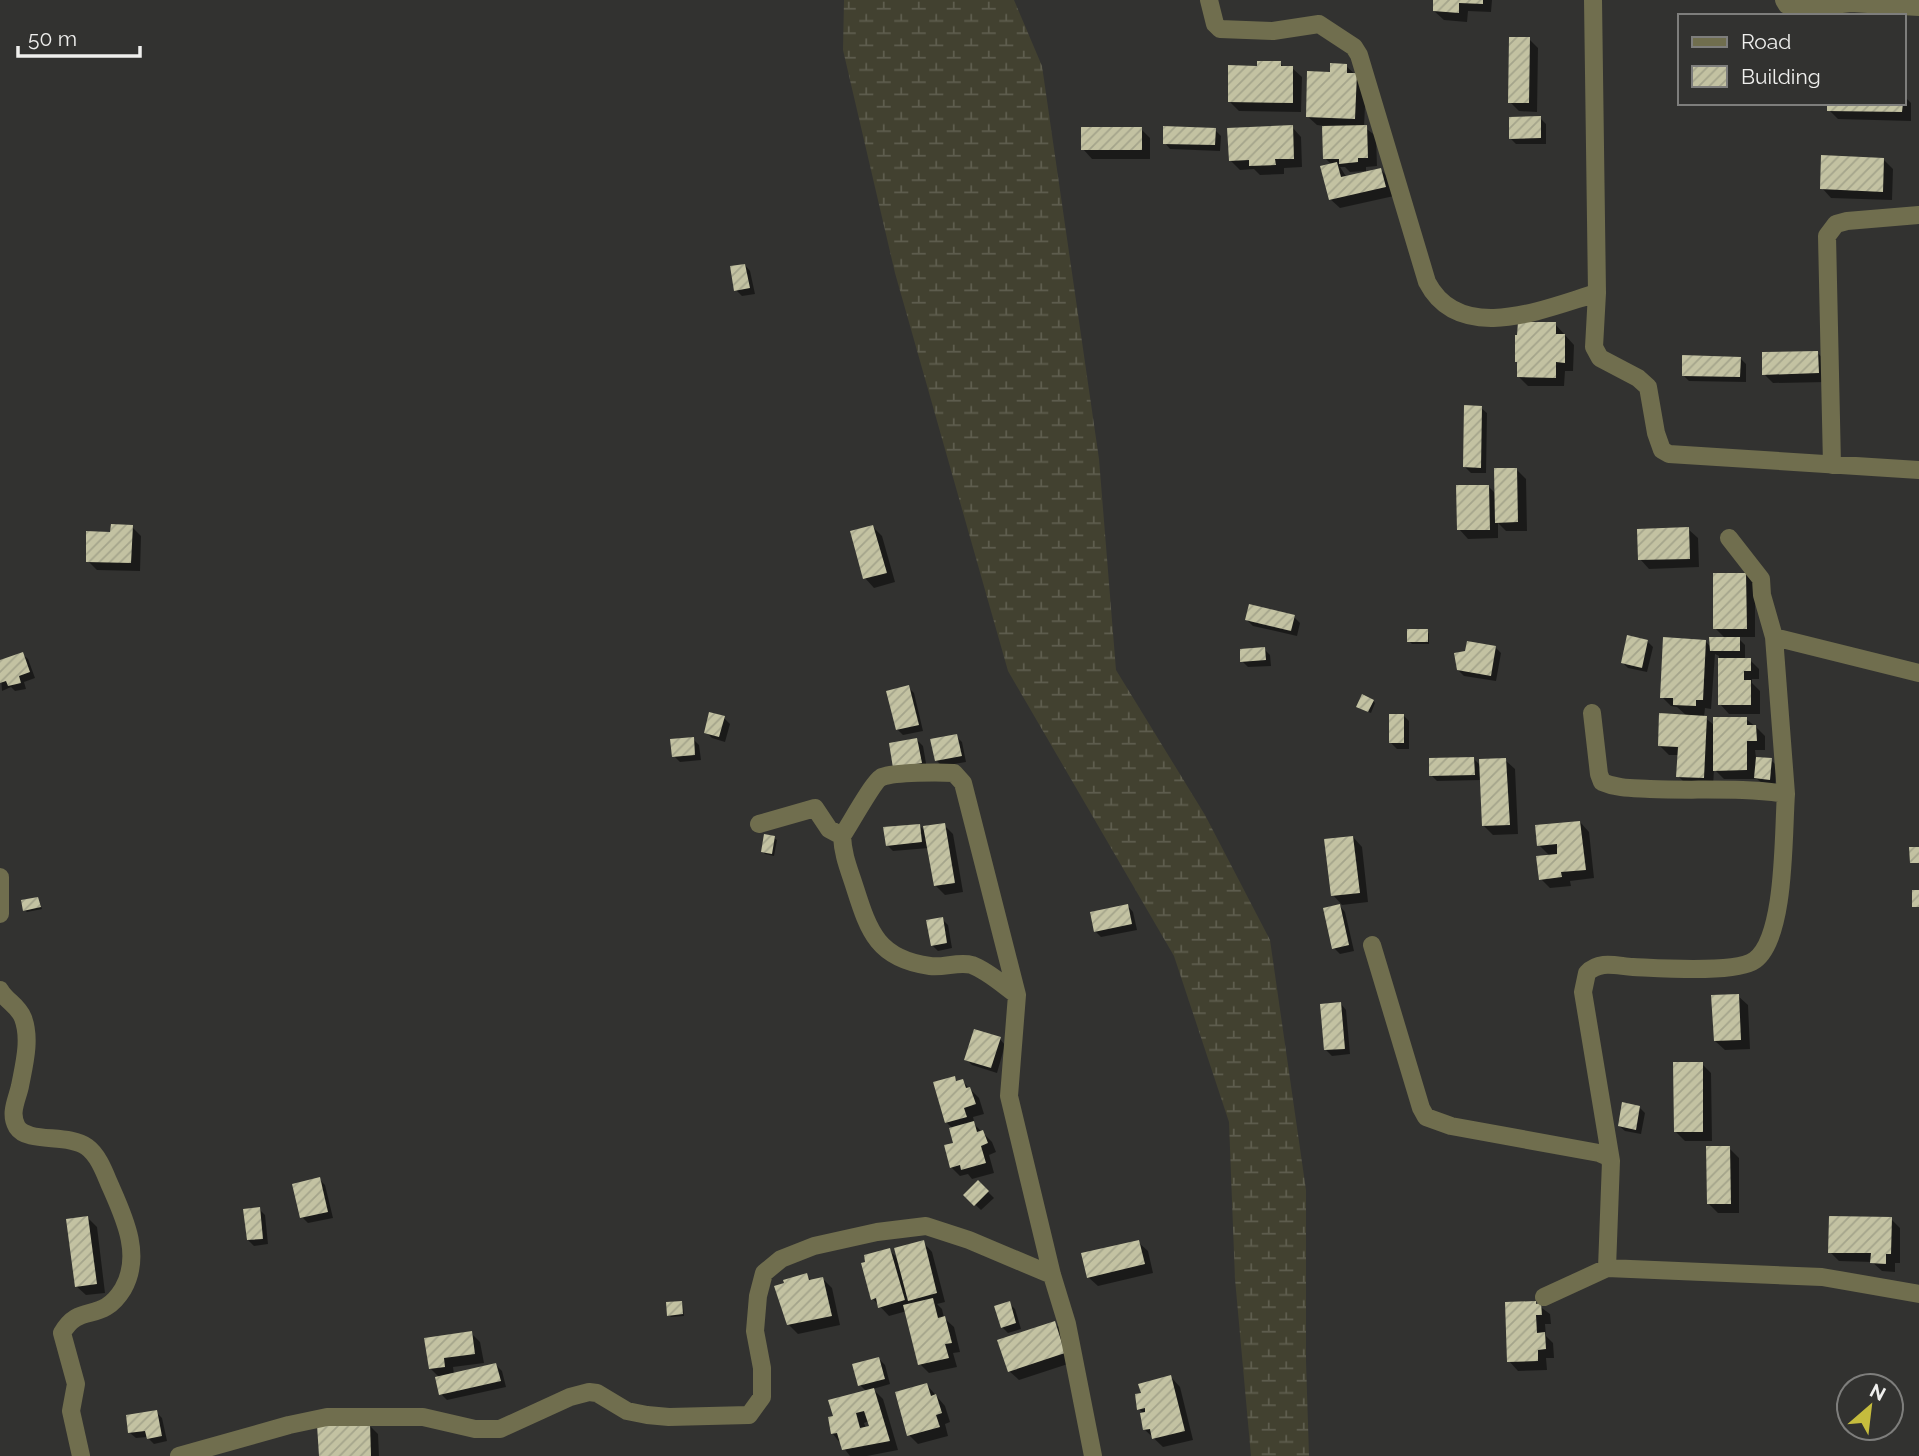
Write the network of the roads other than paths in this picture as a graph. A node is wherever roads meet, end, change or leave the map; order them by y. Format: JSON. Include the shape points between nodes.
{"nodes":[{"id":1,"x":1209,"y":0,"type":"edge"},
{"id":2,"x":1593,"y":0,"type":"edge"},
{"id":3,"x":1784,"y":0,"type":"edge"},
{"id":4,"x":1919,"y":7,"type":"edge"},
{"id":5,"x":1919,"y":215,"type":"edge"},
{"id":6,"x":1598,"y":293,"type":"junction"},
{"id":7,"x":1832,"y":465,"type":"junction"},
{"id":8,"x":1919,"y":470,"type":"edge"},
{"id":9,"x":1729,"y":538,"type":"dead end"},
{"id":10,"x":1773,"y":637,"type":"junction"},
{"id":11,"x":1919,"y":673,"type":"edge"},
{"id":12,"x":1592,"y":713,"type":"dead end"},
{"id":13,"x":1786,"y":794,"type":"junction"},
{"id":14,"x":759,"y":824,"type":"dead end"},
{"id":15,"x":842,"y":836,"type":"junction"},
{"id":16,"x":0,"y":877,"type":"edge"},
{"id":17,"x":0,"y":914,"type":"edge"},
{"id":18,"x":1372,"y":945,"type":"dead end"},
{"id":19,"x":0,"y":990,"type":"edge"},
{"id":20,"x":1017,"y":995,"type":"junction"},
{"id":21,"x":1611,"y":1161,"type":"junction"},
{"id":22,"x":1607,"y":1268,"type":"junction"},
{"id":23,"x":1052,"y":1275,"type":"junction"},
{"id":24,"x":1919,"y":1294,"type":"edge"},
{"id":25,"x":1544,"y":1297,"type":"dead end"},
{"id":26,"x":81,"y":1456,"type":"edge"},
{"id":27,"x":179,"y":1456,"type":"edge"},
{"id":28,"x":1093,"y":1456,"type":"edge"}],
"edges":[{"from":1,"to":6,"type":"street","via":[[1220,29],[1273,32],[1319,24],[1354,47],[1427,282],[1441,302],[1491,319],[1520,316]]},
{"from":2,"to":6,"type":"street"},
{"from":3,"to":4,"type":"street","via":[[1795,9],[1850,3]]},
{"from":5,"to":7,"type":"street","via":[[1847,221],[1836,224],[1827,236]]},
{"from":6,"to":7,"type":"street","via":[[1594,347],[1600,358],[1648,387],[1662,450]]},
{"from":7,"to":8,"type":"street"},
{"from":9,"to":10,"type":"street","via":[[1761,579]]},
{"from":10,"to":11,"type":"street"},
{"from":10,"to":13,"type":"street"},
{"from":12,"to":13,"type":"street","via":[[1602,782],[1614,787]]},
{"from":13,"to":21,"type":"street","via":[[1778,912],[1769,945],[1754,961],[1735,968],[1599,964],[1583,981]]},
{"from":14,"to":15,"type":"street","via":[[815,808],[829,830]]},
{"from":15,"to":20,"type":"street","via":[[843,857],[866,925],[881,947],[930,966],[969,964]]},
{"from":15,"to":20,"type":"street","via":[[881,777],[954,773],[963,783],[972,814]]},
{"from":16,"to":17,"type":"street"},
{"from":18,"to":21,"type":"street","via":[[1426,1117],[1451,1126],[1599,1153]]},
{"from":19,"to":26,"type":"street","via":[[23,1017],[27,1037],[14,1102],[18,1128],[31,1137],[78,1142],[92,1152],[125,1220],[132,1251],[129,1274],[110,1306],[79,1314],[68,1321],[62,1333],[76,1384],[71,1411]]},
{"from":20,"to":23,"type":"street","via":[[1009,1096]]},
{"from":21,"to":22,"type":"street"},
{"from":22,"to":24,"type":"street","via":[[1822,1277]]},
{"from":22,"to":25,"type":"street"},
{"from":23,"to":27,"type":"street","via":[[926,1226],[877,1232],[814,1246],[781,1259],[764,1273],[755,1331],[762,1397],[749,1415],[647,1415],[627,1411],[590,1392],[500,1429],[475,1429],[423,1417],[327,1417]]},
{"from":23,"to":28,"type":"street","via":[[1067,1324]]}]}
